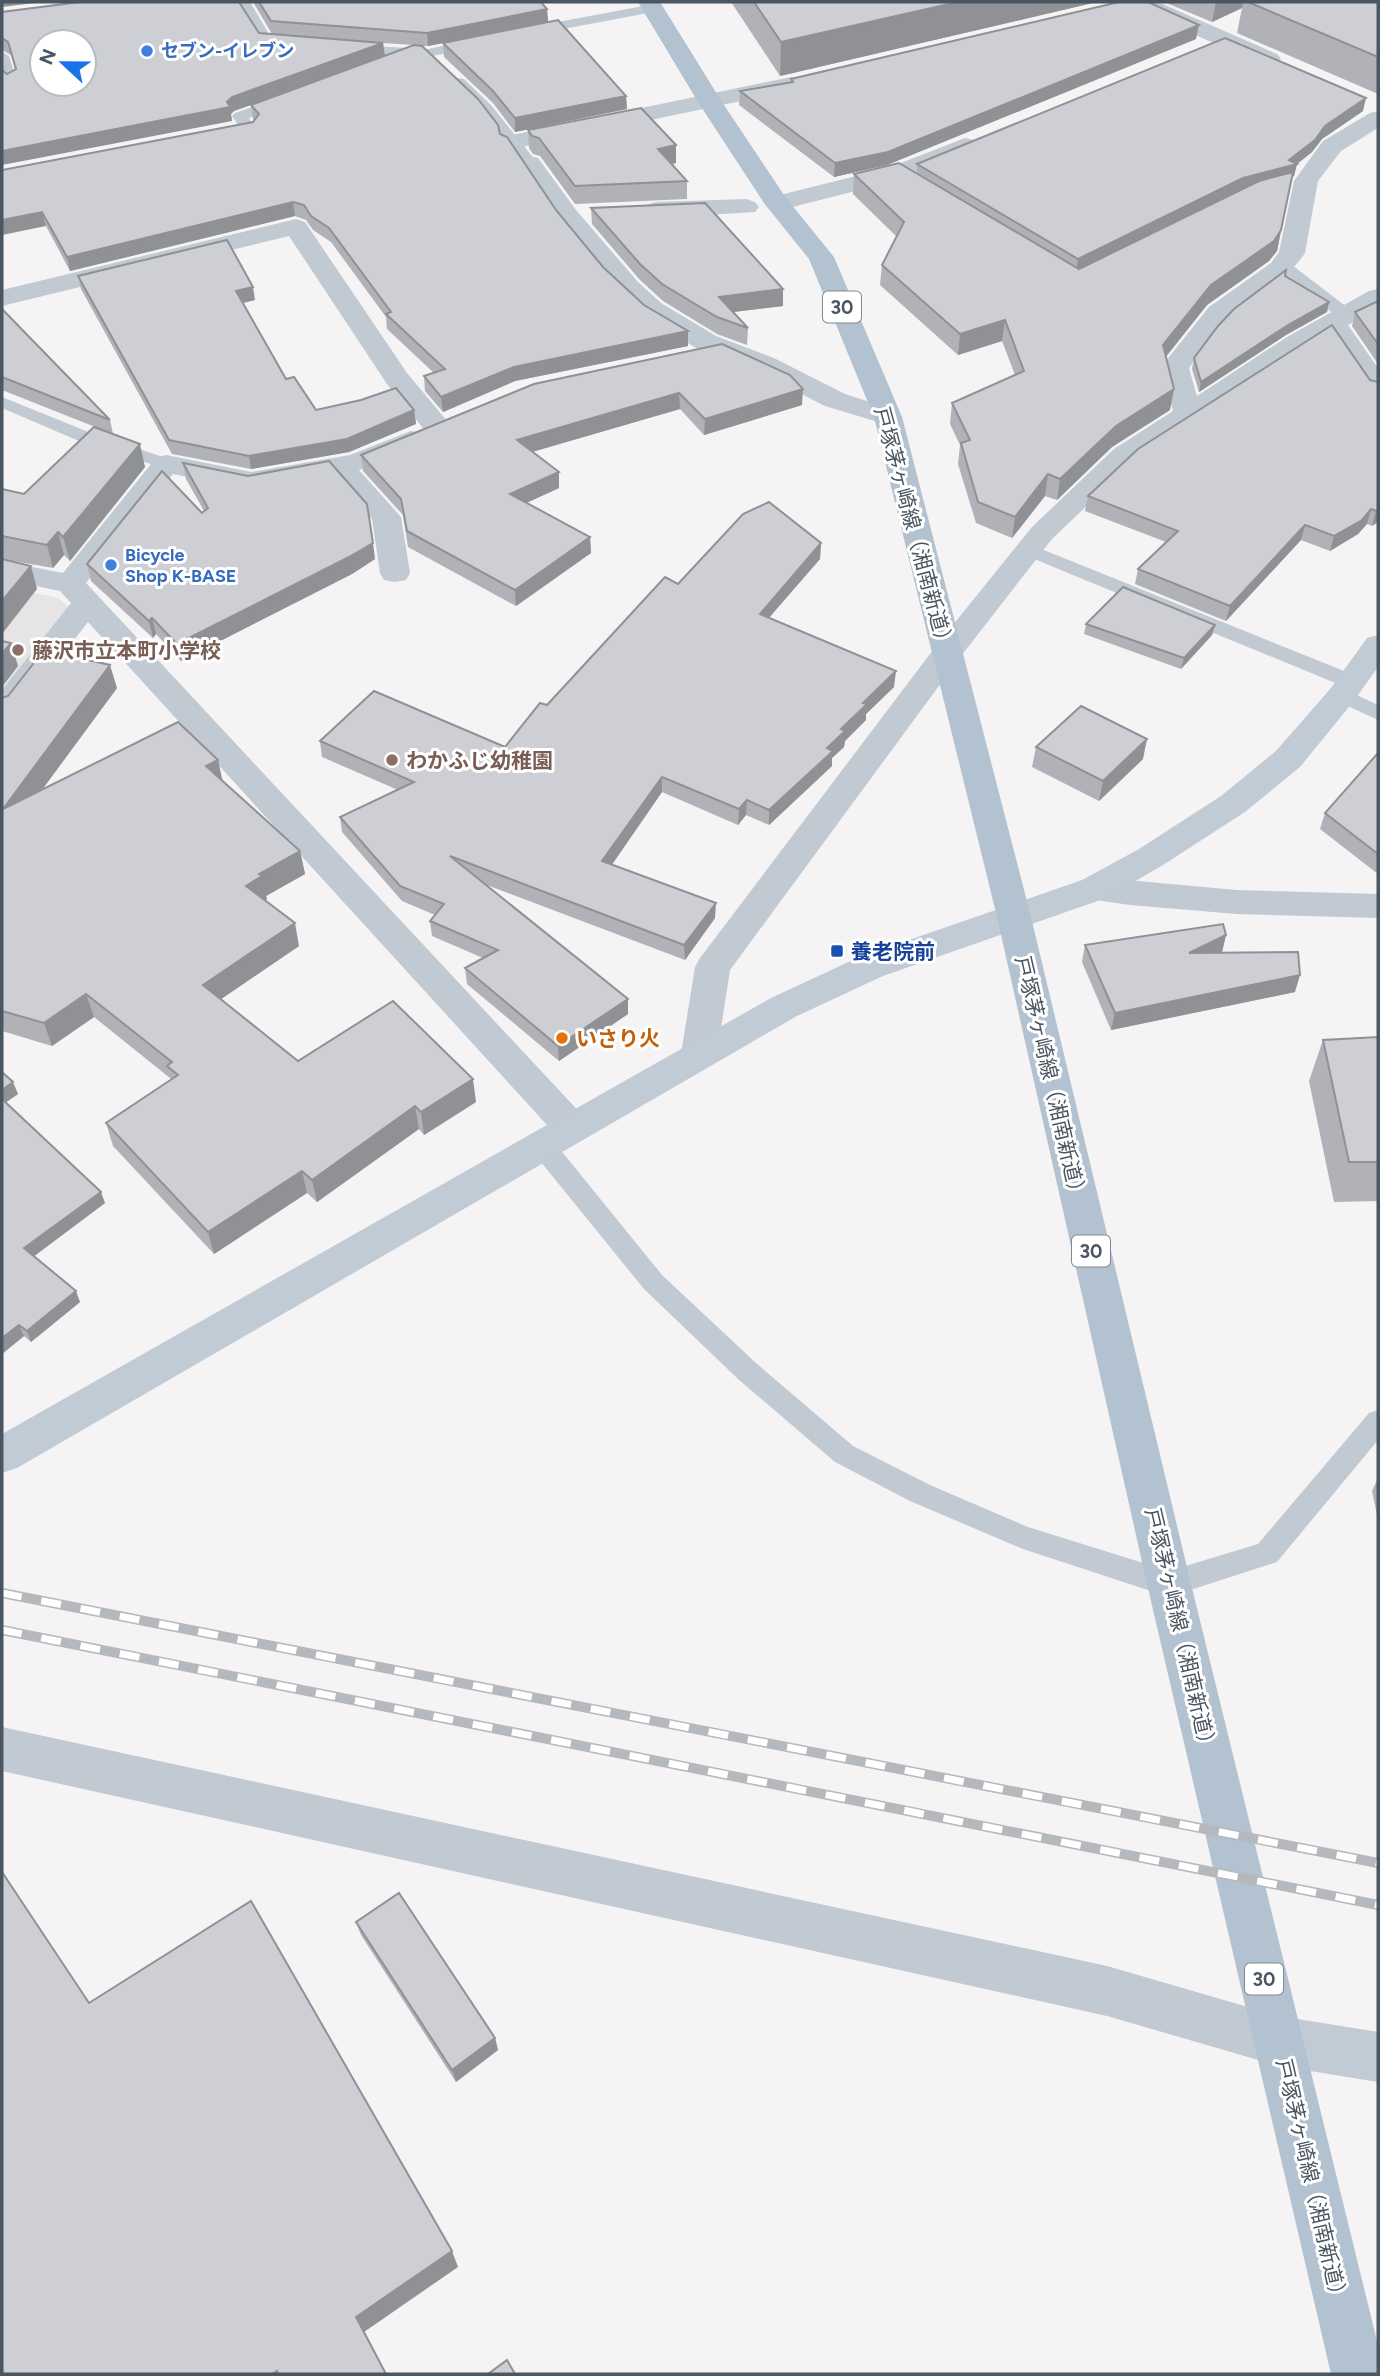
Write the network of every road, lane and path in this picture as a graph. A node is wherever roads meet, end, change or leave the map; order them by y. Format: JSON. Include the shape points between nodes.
{"nodes":[{"id":1,"x":243,"y":2,"type":"edge"},
{"id":2,"x":1132,"y":3,"type":"edge"},
{"id":3,"x":651,"y":5,"type":"edge"},
{"id":4,"x":517,"y":34,"type":"edge"},
{"id":5,"x":492,"y":39,"type":"edge"},
{"id":6,"x":302,"y":45,"type":"edge"},
{"id":7,"x":339,"y":48,"type":"edge"},
{"id":8,"x":2,"y":56,"type":"edge"},
{"id":9,"x":433,"y":60,"type":"junction"},
{"id":10,"x":382,"y":65,"type":"edge"},
{"id":11,"x":1294,"y":70,"type":"edge"},
{"id":12,"x":814,"y":78,"type":"edge"},
{"id":13,"x":10,"y":81,"type":"edge"},
{"id":14,"x":299,"y":95,"type":"edge"},
{"id":15,"x":710,"y":102,"type":"junction"},
{"id":16,"x":1374,"y":109,"type":"edge"},
{"id":17,"x":247,"y":128,"type":"joint"},
{"id":18,"x":221,"y":132,"type":"edge"},
{"id":19,"x":985,"y":137,"type":"edge"},
{"id":20,"x":512,"y":142,"type":"junction"},
{"id":21,"x":529,"y":163,"type":"joint"},
{"id":22,"x":897,"y":173,"type":"junction"},
{"id":23,"x":921,"y":187,"type":"edge"},
{"id":24,"x":777,"y":203,"type":"junction"},
{"id":25,"x":746,"y":207,"type":"dead end"},
{"id":26,"x":631,"y":211,"type":"edge"},
{"id":27,"x":1282,"y":265,"type":"junction"},
{"id":28,"x":1378,"y":297,"type":"edge"},
{"id":29,"x":2,"y":299,"type":"edge"},
{"id":30,"x":1339,"y":319,"type":"junction"},
{"id":31,"x":724,"y":349,"type":"junction"},
{"id":32,"x":685,"y":357,"type":"edge"},
{"id":33,"x":1378,"y":387,"type":"edge"},
{"id":34,"x":2,"y":402,"type":"edge"},
{"id":35,"x":1188,"y":414,"type":"junction"},
{"id":36,"x":888,"y":417,"type":"junction"},
{"id":37,"x":166,"y":464,"type":"junction"},
{"id":38,"x":339,"y":466,"type":"junction"},
{"id":39,"x":1029,"y":550,"type":"junction"},
{"id":40,"x":2,"y":570,"type":"edge"},
{"id":41,"x":395,"y":573,"type":"dead end"},
{"id":42,"x":78,"y":593,"type":"junction"},
{"id":43,"x":1378,"y":645,"type":"edge"},
{"id":44,"x":947,"y":653,"type":"junction"},
{"id":45,"x":1347,"y":688,"type":"junction"},
{"id":46,"x":2,"y":711,"type":"edge"},
{"id":47,"x":1378,"y":713,"type":"edge"},
{"id":48,"x":1094,"y":889,"type":"junction"},
{"id":49,"x":1378,"y":906,"type":"edge"},
{"id":50,"x":1014,"y":917,"type":"junction"},
{"id":51,"x":699,"y":1054,"type":"junction"},
{"id":52,"x":556,"y":1135,"type":"junction"},
{"id":53,"x":1378,"y":1421,"type":"edge"},
{"id":54,"x":2,"y":1455,"type":"edge"},
{"id":55,"x":1169,"y":1584,"type":"junction"},
{"id":56,"x":2,"y":1749,"type":"edge"},
{"id":57,"x":1279,"y":2041,"type":"junction"},
{"id":58,"x":1378,"y":2057,"type":"edge"},
{"id":59,"x":1358,"y":2374,"type":"edge"}],
"edges":[{"from":1,"to":6,"type":"lane","via":[[266,41]]},
{"from":2,"to":11,"type":"street"},
{"from":3,"to":4,"type":"lane"},
{"from":3,"to":15,"type":"main road","name":"戸塚茅ヶ崎線（湘南新道）","number":"30"},
{"from":5,"to":9,"type":"lane"},
{"from":7,"to":9,"type":"lane"},
{"from":8,"to":13,"type":"lane"},
{"from":9,"to":10,"type":"lane"},
{"from":9,"to":20,"type":"lane","via":[[486,108]]},
{"from":12,"to":15,"type":"street"},
{"from":14,"to":17,"type":"lane","via":[[240,116]]},
{"from":15,"to":20,"type":"street"},
{"from":15,"to":24,"type":"main road","name":"戸塚茅ヶ崎線（湘南新道）","number":"30"},
{"from":16,"to":27,"type":"street","via":[[1294,184],[1292,253]]},
{"from":17,"to":18,"type":"street"},
{"from":19,"to":22,"type":"street"},
{"from":20,"to":21,"type":"lane"},
{"from":21,"to":31,"type":"street","via":[[580,214],[629,288],[677,326]]},
{"from":22,"to":23,"type":"lane"},
{"from":22,"to":24,"type":"street"},
{"from":24,"to":36,"type":"main road","name":"戸塚茅ヶ崎線（湘南新道）","number":"30","via":[[821,257]]},
{"from":25,"to":26,"type":"street"},
{"from":27,"to":30,"type":"lane"},
{"from":27,"to":35,"type":"street","via":[[1218,313],[1175,367]]},
{"from":28,"to":30,"type":"street"},
{"from":29,"to":38,"type":"street","via":[[296,227],[397,378],[450,422]]},
{"from":30,"to":33,"type":"street"},
{"from":30,"to":35,"type":"street"},
{"from":31,"to":32,"type":"street"},
{"from":31,"to":36,"type":"street","via":[[835,400]]},
{"from":34,"to":37,"type":"lane"},
{"from":35,"to":39,"type":"street","via":[[1124,455]]},
{"from":36,"to":44,"type":"main road","name":"戸塚茅ヶ崎線（湘南新道）","number":"30"},
{"from":37,"to":38,"type":"street","via":[[251,481]]},
{"from":37,"to":42,"type":"street"},
{"from":38,"to":41,"type":"street","via":[[386,516]]},
{"from":39,"to":44,"type":"street"},
{"from":39,"to":45,"type":"lane"},
{"from":40,"to":42,"type":"street"},
{"from":42,"to":46,"type":"street"},
{"from":42,"to":52,"type":"street"},
{"from":43,"to":45,"type":"street"},
{"from":44,"to":50,"type":"main road","name":"戸塚茅ヶ崎線（湘南新道）","number":"30"},
{"from":44,"to":51,"type":"street","via":[[713,967]]},
{"from":45,"to":47,"type":"lane"},
{"from":45,"to":48,"type":"street","via":[[1288,759],[1233,804],[1152,858]]},
{"from":48,"to":49,"type":"street","via":[[1215,903]]},
{"from":48,"to":50,"type":"street"},
{"from":50,"to":51,"type":"street","via":[[870,967]]},
{"from":50,"to":55,"type":"main road","name":"戸塚茅ヶ崎線（湘南新道）","number":"30"},
{"from":51,"to":52,"type":"street"},
{"from":52,"to":54,"type":"street"},
{"from":52,"to":55,"type":"lane","via":[[653,1282],[844,1454],[1023,1537]]},
{"from":53,"to":55,"type":"lane","via":[[1267,1553]]},
{"from":55,"to":57,"type":"main road","name":"戸塚茅ヶ崎線（湘南新道）","number":"30"},
{"from":56,"to":57,"type":"street","via":[[1107,1991]]},
{"from":57,"to":58,"type":"street"},
{"from":57,"to":59,"type":"main road","name":"戸塚茅ヶ崎線（湘南新道）","number":"30"}]}
